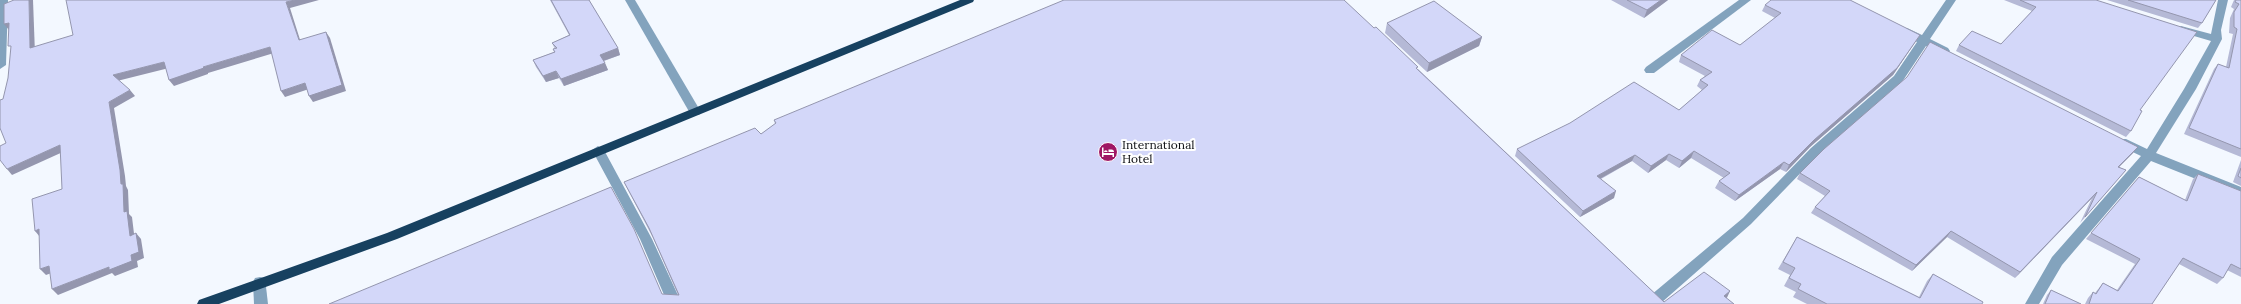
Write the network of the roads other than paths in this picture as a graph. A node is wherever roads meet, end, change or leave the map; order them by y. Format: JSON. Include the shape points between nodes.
{"nodes":[{"id":1,"x":3,"y":0,"type":"edge"},
{"id":2,"x":630,"y":0,"type":"edge"},
{"id":3,"x":969,"y":0,"type":"edge"},
{"id":4,"x":1746,"y":0,"type":"edge"},
{"id":5,"x":1952,"y":0,"type":"edge"},
{"id":6,"x":2223,"y":0,"type":"edge"},
{"id":7,"x":1894,"y":25,"type":"edge"},
{"id":8,"x":2172,"y":27,"type":"edge"},
{"id":9,"x":2217,"y":39,"type":"junction"},
{"id":10,"x":1924,"y":41,"type":"junction"},
{"id":11,"x":1952,"y":55,"type":"edge"},
{"id":12,"x":0,"y":65,"type":"edge"},
{"id":13,"x":1650,"y":70,"type":"dead end"},
{"id":14,"x":695,"y":112,"type":"junction"},
{"id":15,"x":2115,"y":138,"type":"edge"},
{"id":16,"x":598,"y":150,"type":"junction"},
{"id":17,"x":2149,"y":155,"type":"junction"},
{"id":18,"x":2241,"y":192,"type":"edge"},
{"id":19,"x":260,"y":282,"type":"junction"},
{"id":20,"x":1656,"y":299,"type":"edge"},
{"id":21,"x":204,"y":304,"type":"edge"},
{"id":22,"x":262,"y":304,"type":"edge"},
{"id":23,"x":675,"y":304,"type":"edge"},
{"id":24,"x":2032,"y":304,"type":"edge"}],
"edges":[{"from":1,"to":12,"type":"street"},
{"from":2,"to":14,"type":"street"},
{"from":3,"to":14,"type":"highway"},
{"from":4,"to":13,"type":"street"},
{"from":5,"to":10,"type":"street"},
{"from":6,"to":9,"type":"street","via":[[2216,30]]},
{"from":7,"to":10,"type":"street"},
{"from":8,"to":9,"type":"street"},
{"from":9,"to":17,"type":"street"},
{"from":10,"to":11,"type":"street"},
{"from":10,"to":20,"type":"street","via":[[1898,79],[1815,151],[1747,221]]},
{"from":14,"to":16,"type":"highway"},
{"from":15,"to":17,"type":"street"},
{"from":16,"to":19,"type":"highway","via":[[392,236]]},
{"from":16,"to":23,"type":"street","via":[[646,239]]},
{"from":17,"to":18,"type":"street"},
{"from":17,"to":24,"type":"street","via":[[2057,261]]},
{"from":19,"to":21,"type":"highway"},
{"from":19,"to":22,"type":"street"}]}
